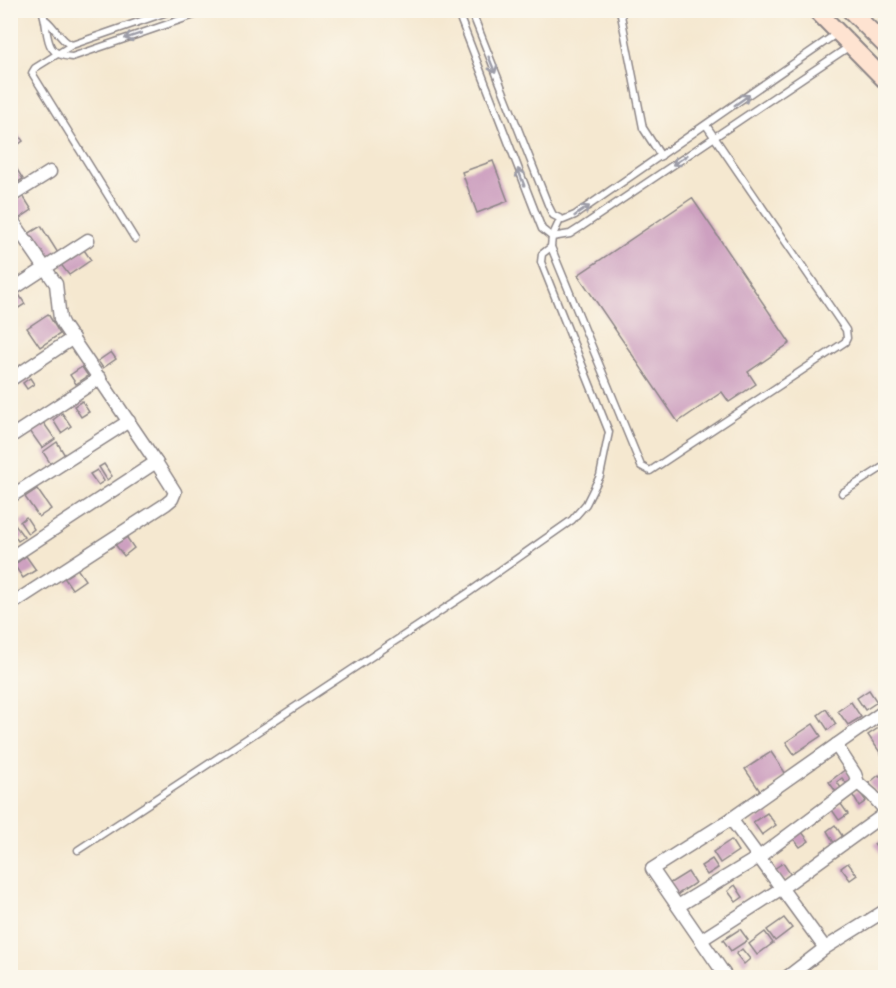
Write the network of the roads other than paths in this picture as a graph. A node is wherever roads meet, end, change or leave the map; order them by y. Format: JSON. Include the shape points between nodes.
{"nodes":[{"id":1,"x":42,"y":10,"type":"edge"},
{"id":2,"x":172,"y":10,"type":"edge"},
{"id":3,"x":209,"y":10,"type":"edge"},
{"id":4,"x":457,"y":10,"type":"edge"},
{"id":5,"x":471,"y":10,"type":"edge"},
{"id":6,"x":620,"y":10,"type":"edge"},
{"id":7,"x":816,"y":10,"type":"edge"},
{"id":8,"x":850,"y":10,"type":"edge"},
{"id":9,"x":47,"y":21,"type":"junction"},
{"id":10,"x":838,"y":33,"type":"junction"},
{"id":11,"x":72,"y":45,"type":"junction"},
{"id":12,"x":850,"y":45,"type":"junction"},
{"id":13,"x":885,"y":46,"type":"edge"},
{"id":14,"x":58,"y":54,"type":"junction"},
{"id":15,"x":885,"y":81,"type":"edge"},
{"id":16,"x":501,"y":87,"type":"junction"},
{"id":17,"x":489,"y":92,"type":"junction"},
{"id":18,"x":706,"y":125,"type":"junction"},
{"id":19,"x":714,"y":137,"type":"junction"},
{"id":20,"x":661,"y":156,"type":"junction"},
{"id":21,"x":51,"y":172,"type":"dead end"},
{"id":22,"x":610,"y":191,"type":"junction"},
{"id":23,"x":10,"y":197,"type":"edge"},
{"id":24,"x":618,"y":201,"type":"junction"},
{"id":25,"x":10,"y":217,"type":"edge"},
{"id":26,"x":560,"y":220,"type":"junction"},
{"id":27,"x":552,"y":237,"type":"junction"},
{"id":28,"x":135,"y":239,"type":"dead end"},
{"id":29,"x":88,"y":240,"type":"dead end"},
{"id":30,"x":551,"y":247,"type":"junction"},
{"id":31,"x":45,"y":268,"type":"junction"},
{"id":32,"x":10,"y":291,"type":"edge"},
{"id":33,"x":73,"y":338,"type":"junction"},
{"id":34,"x":100,"y":378,"type":"junction"},
{"id":35,"x":10,"y":380,"type":"edge"},
{"id":36,"x":129,"y":421,"type":"junction"},
{"id":37,"x":10,"y":437,"type":"edge"},
{"id":38,"x":156,"y":462,"type":"junction"},
{"id":39,"x":885,"y":465,"type":"edge"},
{"id":40,"x":842,"y":493,"type":"dead end"},
{"id":41,"x":10,"y":497,"type":"edge"},
{"id":42,"x":10,"y":558,"type":"edge"},
{"id":43,"x":10,"y":605,"type":"edge"},
{"id":44,"x":885,"y":710,"type":"edge"},
{"id":45,"x":836,"y":745,"type":"junction"},
{"id":46,"x":858,"y":783,"type":"junction"},
{"id":47,"x":885,"y":812,"type":"edge"},
{"id":48,"x":731,"y":819,"type":"junction"},
{"id":49,"x":78,"y":850,"type":"dead end"},
{"id":50,"x":759,"y":857,"type":"junction"},
{"id":51,"x":782,"y":888,"type":"junction"},
{"id":52,"x":678,"y":906,"type":"junction"},
{"id":53,"x":885,"y":910,"type":"edge"},
{"id":54,"x":701,"y":940,"type":"junction"},
{"id":55,"x":825,"y":948,"type":"junction"},
{"id":56,"x":727,"y":978,"type":"edge"},
{"id":57,"x":786,"y":978,"type":"edge"}],
"edges":[{"from":1,"to":9,"type":"lane"},
{"from":2,"to":11,"type":"lane"},
{"from":3,"to":14,"type":"lane","one_way":true,"via":[[83,54]]},
{"from":4,"to":17,"type":"lane"},
{"from":5,"to":16,"type":"lane","one_way":true},
{"from":6,"to":20,"type":"lane","via":[[644,128]]},
{"from":7,"to":10,"type":"main road"},
{"from":8,"to":13,"type":"main road"},
{"from":9,"to":11,"type":"lane","via":[[64,42]]},
{"from":9,"to":14,"type":"lane","via":[[50,46]]},
{"from":10,"to":12,"type":"main road"},
{"from":18,"to":10,"type":"lane","one_way":true},
{"from":11,"to":14,"type":"lane"},
{"from":12,"to":15,"type":"main road"},
{"from":12,"to":19,"type":"lane"},
{"from":14,"to":28,"type":"lane","via":[[32,73]]},
{"from":16,"to":17,"type":"lane"},
{"from":16,"to":26,"type":"lane","via":[[549,207]]},
{"from":27,"to":17,"type":"lane","one_way":true,"via":[[542,229]]},
{"from":18,"to":19,"type":"lane"},
{"from":18,"to":20,"type":"lane"},
{"from":19,"to":24,"type":"lane","one_way":true},
{"from":19,"to":30,"type":"lane","via":[[846,330],[847,338],[655,469],[650,471],[641,466]]},
{"from":20,"to":22,"type":"lane"},
{"from":21,"to":23,"type":"street"},
{"from":22,"to":24,"type":"lane"},
{"from":26,"to":22,"type":"lane","one_way":true,"via":[[576,216]]},
{"from":24,"to":27,"type":"lane","via":[[570,234]]},
{"from":25,"to":31,"type":"street"},
{"from":26,"to":27,"type":"lane"},
{"from":27,"to":30,"type":"lane"},
{"from":29,"to":31,"type":"street"},
{"from":30,"to":49,"type":"lane","via":[[542,254],[541,262],[609,432],[600,476],[586,504],[572,520],[468,593]]},
{"from":31,"to":32,"type":"street"},
{"from":31,"to":33,"type":"street","via":[[56,284],[60,319]]},
{"from":33,"to":34,"type":"street"},
{"from":33,"to":35,"type":"street"},
{"from":34,"to":36,"type":"street"},
{"from":34,"to":37,"type":"street"},
{"from":36,"to":38,"type":"street"},
{"from":36,"to":41,"type":"street"},
{"from":38,"to":42,"type":"street"},
{"from":38,"to":43,"type":"street","via":[[175,492],[172,499]]},
{"from":39,"to":40,"type":"lane"},
{"from":44,"to":45,"type":"street"},
{"from":45,"to":46,"type":"street"},
{"from":45,"to":48,"type":"street"},
{"from":46,"to":47,"type":"street"},
{"from":46,"to":50,"type":"street"},
{"from":47,"to":51,"type":"street"},
{"from":48,"to":50,"type":"street"},
{"from":48,"to":52,"type":"street","via":[[652,869]]},
{"from":50,"to":51,"type":"street"},
{"from":50,"to":52,"type":"street"},
{"from":51,"to":54,"type":"street"},
{"from":51,"to":55,"type":"street"},
{"from":52,"to":54,"type":"street"},
{"from":53,"to":55,"type":"street"},
{"from":54,"to":56,"type":"street"},
{"from":55,"to":57,"type":"street"}]}
